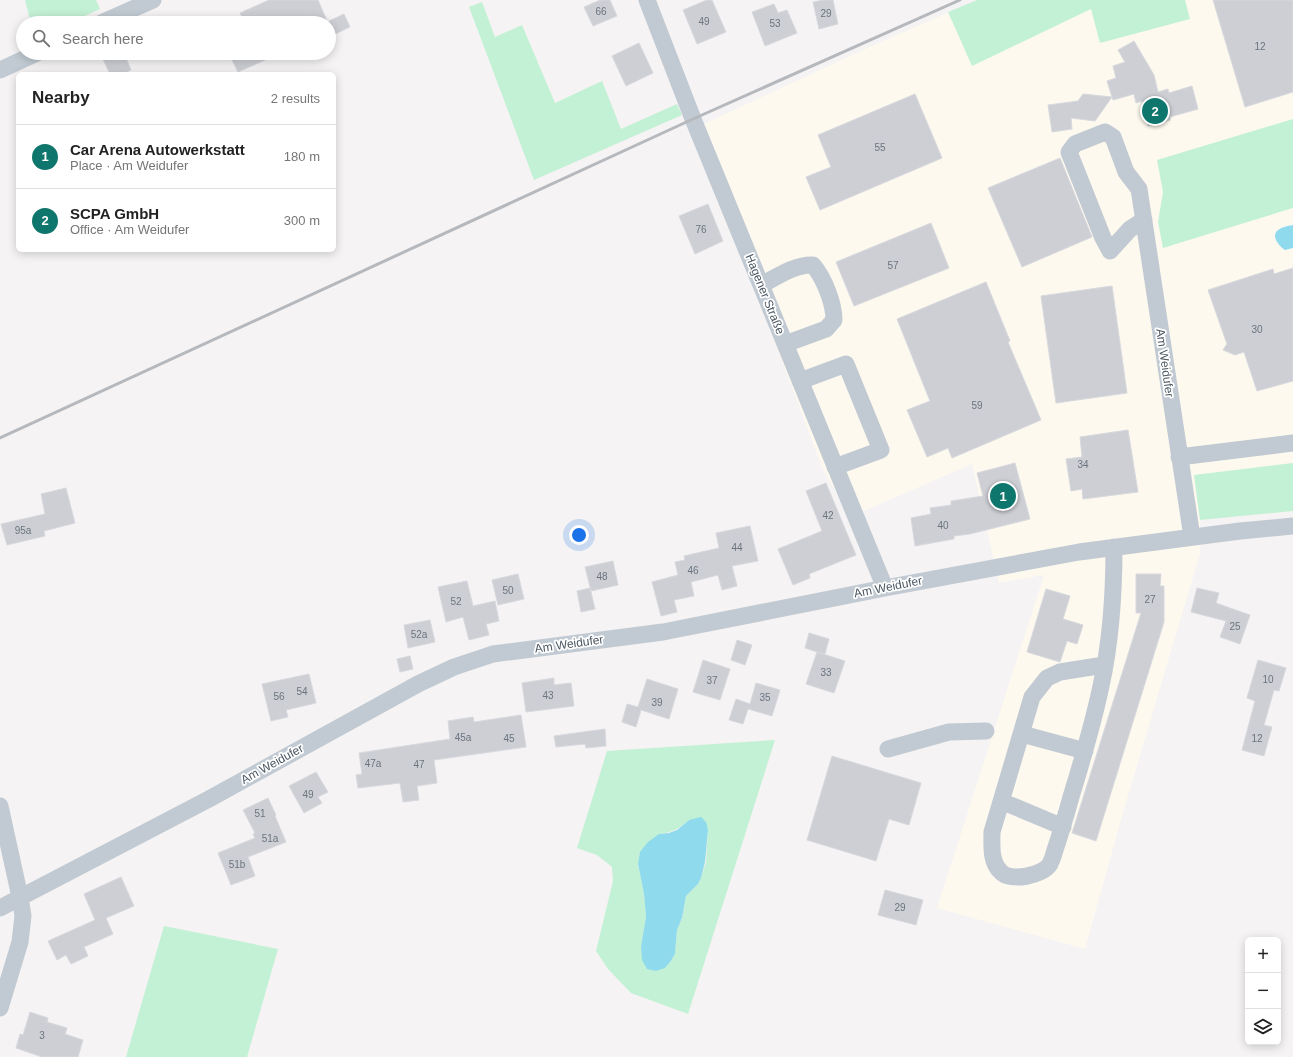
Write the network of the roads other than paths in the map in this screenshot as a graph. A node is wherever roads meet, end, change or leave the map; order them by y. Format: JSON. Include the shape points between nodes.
{"nodes":[{"id":1,"x":153,"y":0,"type":"edge"},
{"id":2,"x":647,"y":0,"type":"edge"},
{"id":3,"x":117,"y":16,"type":"edge"},
{"id":4,"x":22,"y":60,"type":"edge"},
{"id":5,"x":0,"y":70,"type":"edge"},
{"id":6,"x":1144,"y":220,"type":"junction"},
{"id":7,"x":761,"y":285,"type":"junction"},
{"id":8,"x":785,"y":344,"type":"junction"},
{"id":9,"x":800,"y":381,"type":"junction"},
{"id":10,"x":1293,"y":443,"type":"edge"},
{"id":11,"x":1179,"y":457,"type":"junction"},
{"id":12,"x":836,"y":467,"type":"junction"},
{"id":13,"x":1293,"y":526,"type":"edge"},
{"id":14,"x":1192,"y":538,"type":"junction"},
{"id":15,"x":1114,"y":547,"type":"junction"},
{"id":16,"x":885,"y":588,"type":"junction"},
{"id":17,"x":1104,"y":665,"type":"junction"},
{"id":18,"x":986,"y":731,"type":"dead end"},
{"id":19,"x":1022,"y":734,"type":"junction"},
{"id":20,"x":888,"y":749,"type":"dead end"},
{"id":21,"x":1085,"y":751,"type":"junction"},
{"id":22,"x":1001,"y":801,"type":"junction"},
{"id":23,"x":0,"y":806,"type":"edge"},
{"id":24,"x":1062,"y":827,"type":"junction"},
{"id":25,"x":20,"y":897,"type":"junction"},
{"id":26,"x":0,"y":908,"type":"edge"},
{"id":27,"x":0,"y":1008,"type":"edge"}],
"edges":[{"from":1,"to":3,"type":"street"},
{"from":2,"to":7,"type":"street","name":"Hagener Straße"},
{"from":4,"to":5,"type":"street"},
{"from":6,"to":6,"type":"street","name":"Am Weidufer","via":[[1139,189],[1126,172],[1113,137],[1105,132],[1075,144],[1069,152],[1110,251],[1130,229]]},
{"from":6,"to":11,"type":"street","name":"Am Weidufer"},
{"from":7,"to":8,"type":"street","name":"Hagener Straße"},
{"from":7,"to":8,"type":"street","via":[[805,264],[813,264],[820,273],[834,310],[834,320],[826,329]]},
{"from":8,"to":9,"type":"street","name":"Hagener Straße"},
{"from":9,"to":12,"type":"street","name":"Hagener Straße"},
{"from":9,"to":12,"type":"street","via":[[846,364],[881,450]]},
{"from":10,"to":11,"type":"street"},
{"from":11,"to":14,"type":"street","name":"Am Weidufer"},
{"from":12,"to":16,"type":"street","name":"Hagener Straße"},
{"from":13,"to":14,"type":"street","name":"Am Weidufer"},
{"from":14,"to":15,"type":"street","name":"Am Weidufer"},
{"from":15,"to":16,"type":"street","name":"Am Weidufer"},
{"from":15,"to":17,"type":"street","via":[[1111,621]]},
{"from":16,"to":25,"type":"street","name":"Am Weidufer","via":[[663,632],[493,654],[454,666],[209,799]]},
{"from":17,"to":19,"type":"street","via":[[1060,672],[1047,678],[1032,697]]},
{"from":17,"to":21,"type":"street"},
{"from":18,"to":20,"type":"street","via":[[949,732]]},
{"from":19,"to":21,"type":"street"},
{"from":19,"to":22,"type":"street"},
{"from":21,"to":24,"type":"street"},
{"from":22,"to":24,"type":"street"},
{"from":22,"to":24,"type":"street","via":[[992,832],[992,850],[996,866],[1002,874],[1015,877],[1033,876],[1045,869],[1050,864]]},
{"from":23,"to":25,"type":"street"},
{"from":25,"to":26,"type":"street","name":"Am Weidufer"},
{"from":25,"to":27,"type":"street","via":[[23,916],[20,942]]}]}
